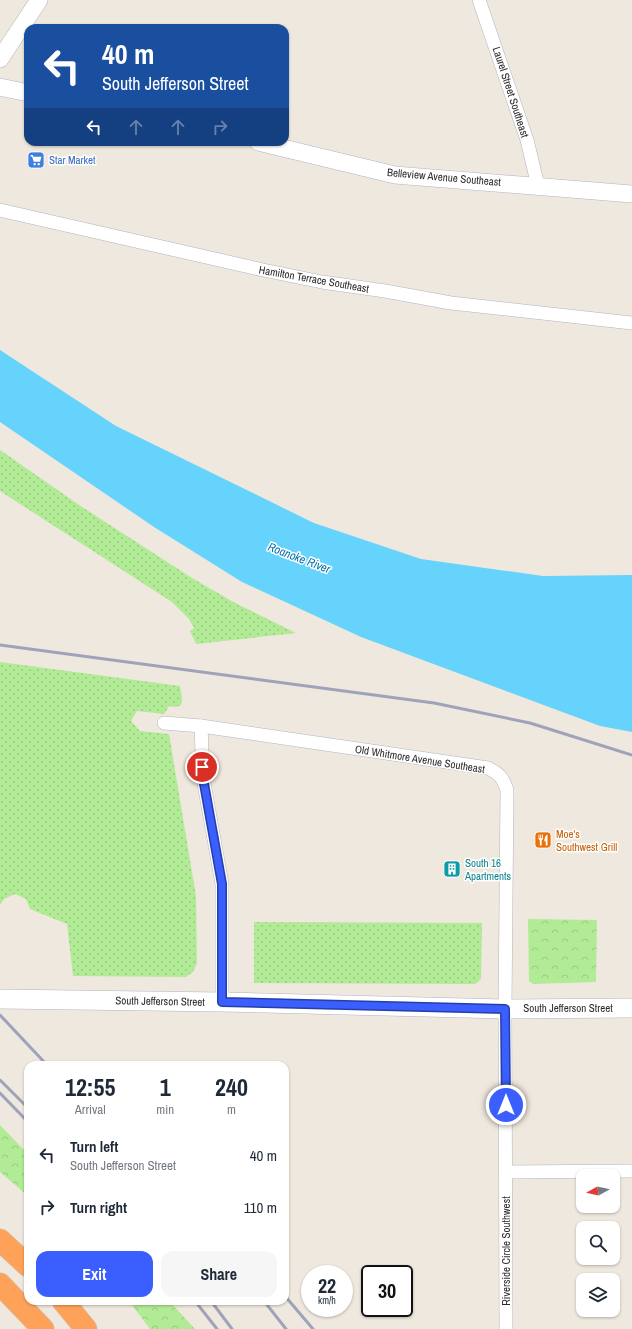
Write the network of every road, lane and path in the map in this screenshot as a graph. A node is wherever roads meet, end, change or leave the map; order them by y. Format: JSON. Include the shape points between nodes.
{"nodes":[{"id":1,"x":39,"y":0,"type":"edge"},
{"id":2,"x":479,"y":0,"type":"edge"},
{"id":3,"x":0,"y":59,"type":"edge"},
{"id":4,"x":0,"y":87,"type":"edge"},
{"id":5,"x":24,"y":92,"type":"edge"},
{"id":6,"x":275,"y":146,"type":"edge"},
{"id":7,"x":538,"y":186,"type":"junction"},
{"id":8,"x":632,"y":194,"type":"edge"},
{"id":9,"x":0,"y":210,"type":"edge"},
{"id":10,"x":632,"y":323,"type":"edge"},
{"id":11,"x":164,"y":723,"type":"dead end"},
{"id":12,"x":201,"y":726,"type":"junction"},
{"id":13,"x":0,"y":999,"type":"edge"},
{"id":14,"x":222,"y":1002,"type":"junction"},
{"id":15,"x":632,"y":1008,"type":"edge"},
{"id":16,"x":505,"y":1009,"type":"junction"},
{"id":17,"x":632,"y":1171,"type":"edge"},
{"id":18,"x":506,"y":1172,"type":"junction"},
{"id":19,"x":0,"y":1240,"type":"edge"},
{"id":20,"x":24,"y":1262,"type":"edge"},
{"id":21,"x":0,"y":1284,"type":"edge"},
{"id":22,"x":65,"y":1305,"type":"edge"},
{"id":23,"x":43,"y":1329,"type":"edge"},
{"id":24,"x":86,"y":1329,"type":"edge"},
{"id":25,"x":506,"y":1329,"type":"edge"}],
"edges":[{"from":1,"to":3,"type":"street"},
{"from":2,"to":7,"type":"street","name":"Laurel Street Southeast","via":[[527,140]]},
{"from":4,"to":5,"type":"street"},
{"from":6,"to":7,"type":"street","name":"Belleview Avenue Southeast","via":[[395,175]]},
{"from":7,"to":8,"type":"street","name":"Belleview Avenue Southeast"},
{"from":9,"to":10,"type":"street","name":"Hamilton Terrace Southeast","via":[[322,282],[451,303]]},
{"from":11,"to":12,"type":"street","name":"Old Whitmore Avenue Southeast"},
{"from":12,"to":14,"type":"street","via":[[203,778],[222,884]]},
{"from":12,"to":16,"type":"street","name":"Old Whitmore Avenue Southeast","via":[[488,768],[497,773],[504,780],[507,790]]},
{"from":13,"to":14,"type":"main road","name":"South Jefferson Street"},
{"from":14,"to":16,"type":"main road","name":"South Jefferson Street"},
{"from":15,"to":16,"type":"main road","name":"South Jefferson Street"},
{"from":16,"to":18,"type":"street","name":"Riverside Circle Southwest"},
{"from":17,"to":18,"type":"street"},
{"from":18,"to":25,"type":"street","name":"Riverside Circle Southwest"},
{"from":19,"to":20,"type":"highway"},
{"from":21,"to":23,"type":"highway"},
{"from":22,"to":24,"type":"highway"}]}
